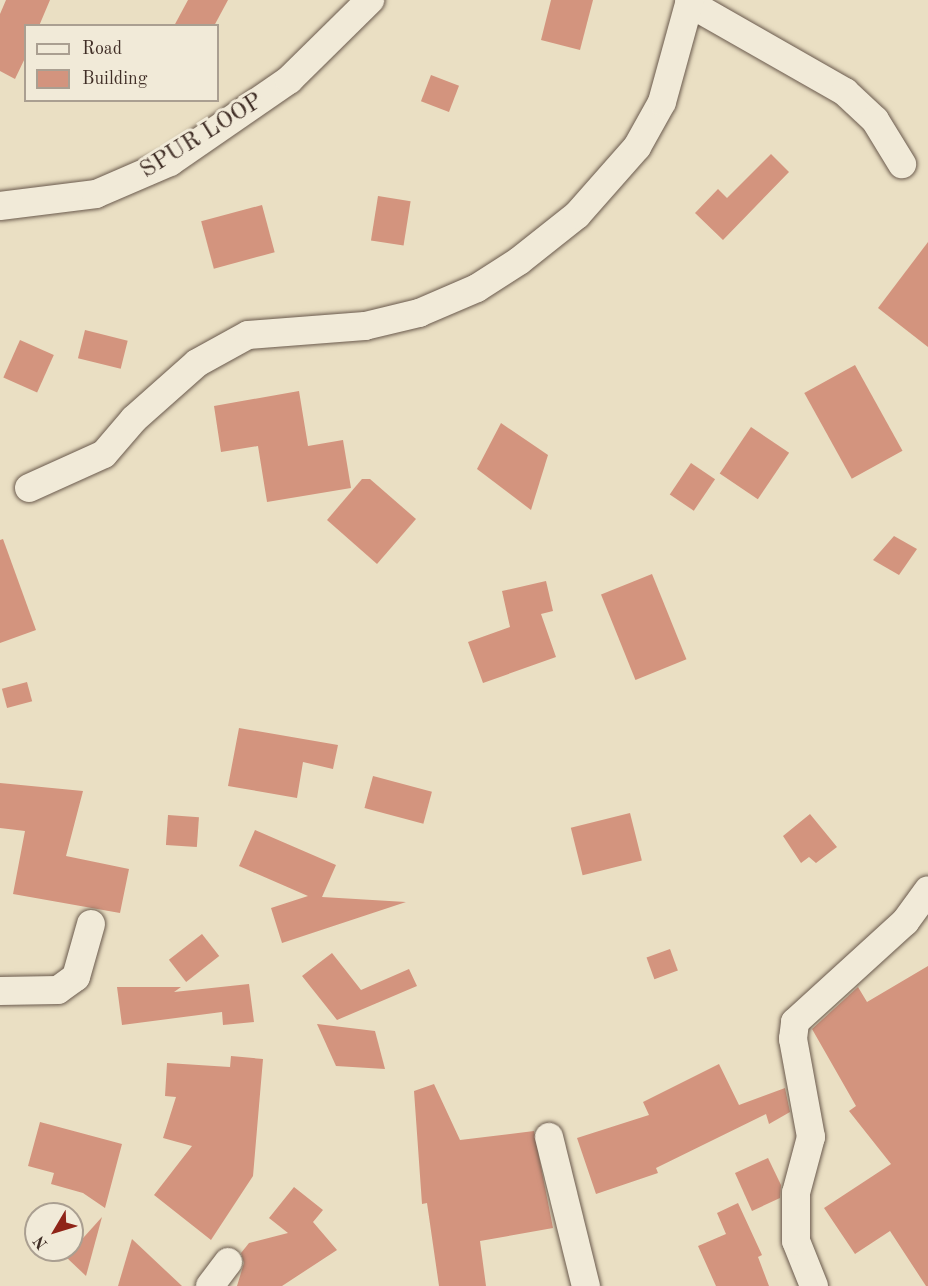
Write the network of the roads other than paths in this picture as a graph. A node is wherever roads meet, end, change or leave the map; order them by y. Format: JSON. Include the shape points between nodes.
{"nodes":[{"id":1,"x":689,"y":1,"type":"edge"},
{"id":2,"x":372,"y":2,"type":"edge"},
{"id":3,"x":902,"y":164,"type":"dead end"},
{"id":4,"x":0,"y":206,"type":"edge"},
{"id":5,"x":29,"y":488,"type":"dead end"},
{"id":6,"x":928,"y":890,"type":"edge"},
{"id":7,"x":91,"y":924,"type":"dead end"},
{"id":8,"x":0,"y":991,"type":"edge"},
{"id":9,"x":549,"y":1137,"type":"dead end"},
{"id":10,"x":228,"y":1262,"type":"dead end"},
{"id":11,"x":210,"y":1286,"type":"edge"},
{"id":12,"x":586,"y":1286,"type":"edge"},
{"id":13,"x":814,"y":1286,"type":"edge"}],
"edges":[{"from":1,"to":3,"type":"street","via":[[845,92],[875,120]]},
{"from":1,"to":5,"type":"street","via":[[662,102],[637,147],[606,186],[519,261],[477,288],[419,313],[365,326],[248,335],[197,363],[134,419],[104,454]]},
{"from":2,"to":4,"type":"street","name":"SPUR LOOP","via":[[288,80],[170,162],[96,194]]},
{"from":6,"to":13,"type":"street","via":[[905,922],[795,1022],[793,1039],[811,1137],[796,1193],[795,1225]]},
{"from":7,"to":8,"type":"street","via":[[76,977],[58,990]]},
{"from":9,"to":12,"type":"street"},
{"from":10,"to":11,"type":"street"}]}
